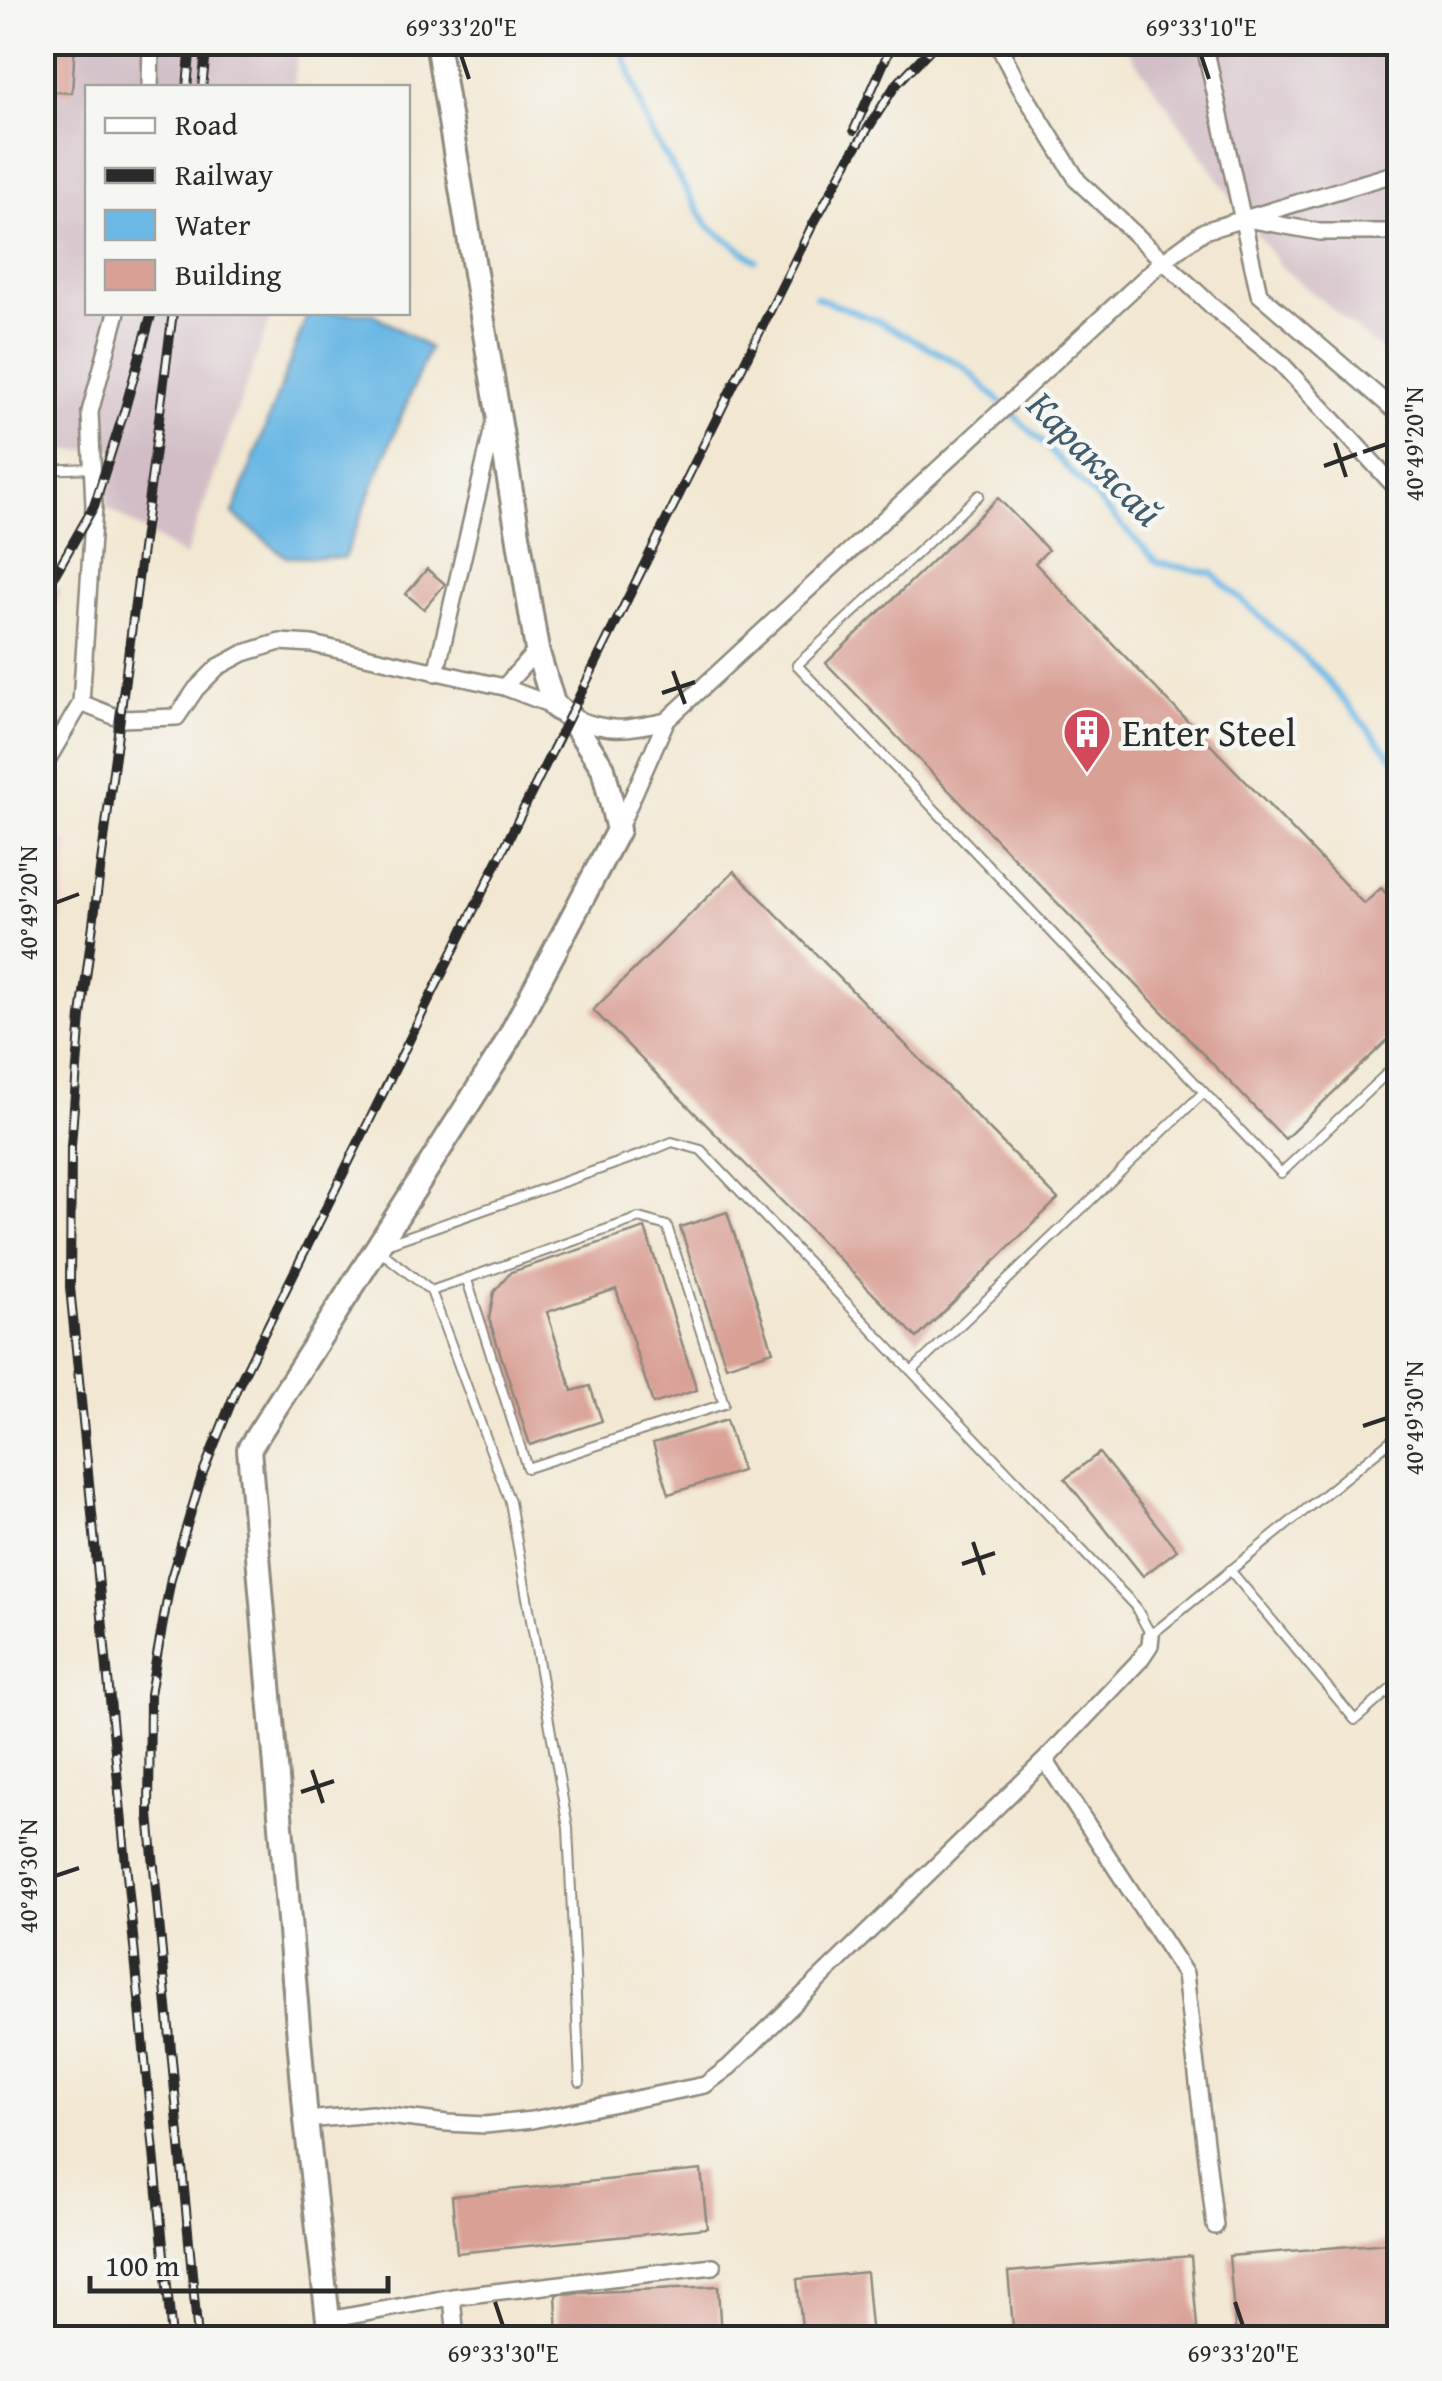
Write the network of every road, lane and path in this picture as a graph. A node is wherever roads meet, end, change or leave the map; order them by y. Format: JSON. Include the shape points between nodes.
{"nodes":[{"id":1,"x":151,"y":42,"type":"edge"},
{"id":2,"x":437,"y":42,"type":"edge"},
{"id":3,"x":998,"y":42,"type":"edge"},
{"id":4,"x":1204,"y":42,"type":"edge"},
{"id":5,"x":150,"y":85,"type":"edge"},
{"id":6,"x":1400,"y":172,"type":"edge"},
{"id":7,"x":1243,"y":218,"type":"junction"},
{"id":8,"x":1400,"y":232,"type":"edge"},
{"id":9,"x":1164,"y":261,"type":"junction"},
{"id":10,"x":116,"y":315,"type":"edge"},
{"id":11,"x":497,"y":410,"type":"junction"},
{"id":12,"x":1400,"y":415,"type":"edge"},
{"id":13,"x":92,"y":468,"type":"junction"},
{"id":14,"x":42,"y":470,"type":"edge"},
{"id":15,"x":1400,"y":492,"type":"edge"},
{"id":16,"x":979,"y":495,"type":"dead end"},
{"id":17,"x":537,"y":650,"type":"junction"},
{"id":18,"x":436,"y":674,"type":"junction"},
{"id":19,"x":504,"y":687,"type":"junction"},
{"id":20,"x":80,"y":702,"type":"junction"},
{"id":21,"x":562,"y":711,"type":"junction"},
{"id":22,"x":666,"y":721,"type":"junction"},
{"id":23,"x":42,"y":770,"type":"edge"},
{"id":24,"x":618,"y":830,"type":"junction"},
{"id":25,"x":1400,"y":1062,"type":"edge"},
{"id":26,"x":1204,"y":1092,"type":"junction"},
{"id":27,"x":375,"y":1247,"type":"junction"},
{"id":28,"x":467,"y":1280,"type":"junction"},
{"id":29,"x":432,"y":1291,"type":"junction"},
{"id":30,"x":912,"y":1371,"type":"junction"},
{"id":31,"x":1400,"y":1433,"type":"edge"},
{"id":32,"x":1230,"y":1570,"type":"junction"},
{"id":33,"x":1151,"y":1635,"type":"junction"},
{"id":34,"x":1400,"y":1681,"type":"edge"},
{"id":35,"x":1045,"y":1760,"type":"junction"},
{"id":36,"x":580,"y":2082,"type":"dead end"},
{"id":37,"x":306,"y":2120,"type":"junction"},
{"id":38,"x":1215,"y":2226,"type":"dead end"},
{"id":39,"x":712,"y":2266,"type":"dead end"},
{"id":40,"x":452,"y":2297,"type":"junction"},
{"id":41,"x":329,"y":2329,"type":"edge"},
{"id":42,"x":456,"y":2338,"type":"edge"}],
"edges":[{"from":1,"to":5,"type":"street"},
{"from":2,"to":11,"type":"street"},
{"from":3,"to":9,"type":"street","via":[[1078,181]]},
{"from":4,"to":7,"type":"street"},
{"from":6,"to":7,"type":"street"},
{"from":7,"to":8,"type":"street","via":[[1320,232]]},
{"from":7,"to":9,"type":"street","via":[[1204,231]]},
{"from":7,"to":12,"type":"street","via":[[1259,294]]},
{"from":9,"to":15,"type":"street","via":[[1280,362]]},
{"from":9,"to":22,"type":"street"},
{"from":10,"to":13,"type":"street","via":[[90,412]]},
{"from":11,"to":17,"type":"street"},
{"from":11,"to":18,"type":"street"},
{"from":13,"to":14,"type":"lane"},
{"from":13,"to":20,"type":"street"},
{"from":16,"to":26,"type":"lane","via":[[797,665]]},
{"from":17,"to":19,"type":"street"},
{"from":17,"to":21,"type":"street"},
{"from":18,"to":19,"type":"street"},
{"from":18,"to":20,"type":"street","via":[[280,642],[218,667],[178,717],[122,719]]},
{"from":19,"to":21,"type":"street"},
{"from":20,"to":23,"type":"street"},
{"from":21,"to":22,"type":"street","via":[[596,728],[629,730]]},
{"from":21,"to":24,"type":"street","via":[[602,768]]},
{"from":22,"to":24,"type":"street"},
{"from":24,"to":27,"type":"street","via":[[502,1051]]},
{"from":25,"to":26,"type":"lane","via":[[1282,1173]]},
{"from":26,"to":30,"type":"lane"},
{"from":27,"to":29,"type":"lane"},
{"from":27,"to":30,"type":"lane","via":[[672,1142],[702,1150]]},
{"from":27,"to":37,"type":"street","via":[[249,1448]]},
{"from":28,"to":28,"type":"lane","via":[[639,1218],[667,1226],[724,1404],[528,1468]]},
{"from":28,"to":29,"type":"lane"},
{"from":29,"to":36,"type":"lane","via":[[510,1502],[568,1828]]},
{"from":30,"to":33,"type":"lane","via":[[1134,1606]]},
{"from":31,"to":32,"type":"lane"},
{"from":32,"to":33,"type":"lane"},
{"from":32,"to":34,"type":"lane","via":[[1355,1720]]},
{"from":33,"to":35,"type":"street","via":[[1140,1660]]},
{"from":35,"to":37,"type":"street","via":[[704,2085],[485,2125],[372,2114]]},
{"from":35,"to":38,"type":"street","via":[[1185,1974]]},
{"from":37,"to":41,"type":"street"},
{"from":39,"to":40,"type":"street"},
{"from":40,"to":41,"type":"street"},
{"from":40,"to":42,"type":"street"}]}
